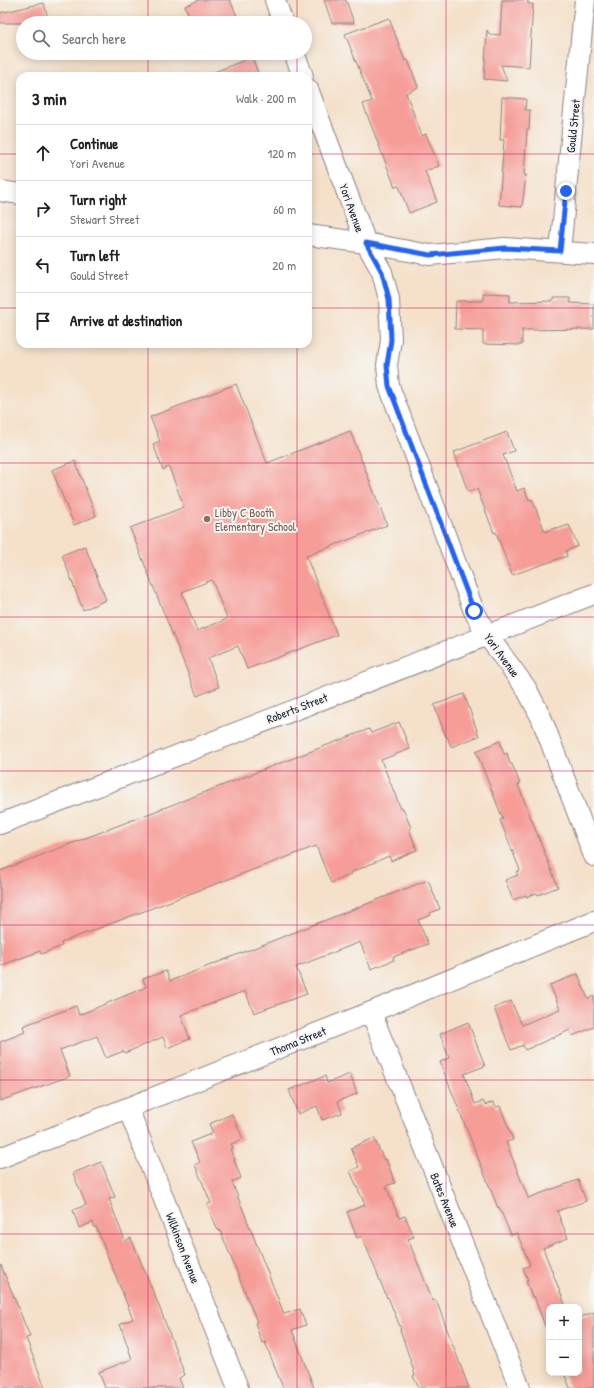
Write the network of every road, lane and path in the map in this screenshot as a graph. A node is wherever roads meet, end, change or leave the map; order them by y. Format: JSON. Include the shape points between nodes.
{"nodes":[{"id":1,"x":275,"y":0,"type":"edge"},
{"id":2,"x":585,"y":0,"type":"edge"},
{"id":3,"x":281,"y":16,"type":"edge"},
{"id":4,"x":297,"y":60,"type":"edge"},
{"id":5,"x":301,"y":72,"type":"edge"},
{"id":6,"x":312,"y":100,"type":"edge"},
{"id":7,"x":0,"y":191,"type":"edge"},
{"id":8,"x":16,"y":193,"type":"edge"},
{"id":9,"x":312,"y":236,"type":"edge"},
{"id":10,"x":366,"y":243,"type":"junction"},
{"id":11,"x":560,"y":251,"type":"junction"},
{"id":12,"x":594,"y":254,"type":"edge"},
{"id":13,"x":594,"y":594,"type":"edge"},
{"id":14,"x":487,"y":635,"type":"junction"},
{"id":15,"x":0,"y":824,"type":"edge"},
{"id":16,"x":594,"y":856,"type":"edge"},
{"id":17,"x":594,"y":921,"type":"edge"},
{"id":18,"x":371,"y":1012,"type":"junction"},
{"id":19,"x":128,"y":1108,"type":"junction"},
{"id":20,"x":0,"y":1158,"type":"edge"},
{"id":21,"x":238,"y":1388,"type":"edge"},
{"id":22,"x":520,"y":1388,"type":"edge"}],
"edges":[{"from":1,"to":3,"type":"street"},
{"from":2,"to":11,"type":"street","name":"Gould Street"},
{"from":4,"to":5,"type":"street"},
{"from":6,"to":10,"type":"street","name":"Yori Avenue"},
{"from":7,"to":8,"type":"street"},
{"from":9,"to":10,"type":"street"},
{"from":10,"to":11,"type":"street","via":[[430,255],[505,248]]},
{"from":10,"to":14,"type":"street","name":"Yori Avenue","via":[[382,272],[389,299],[389,386],[474,611]]},
{"from":11,"to":12,"type":"street"},
{"from":13,"to":14,"type":"street","name":"Roberts Street"},
{"from":14,"to":15,"type":"street","name":"Roberts Street"},
{"from":14,"to":16,"type":"street","name":"Yori Avenue","via":[[526,688],[541,717]]},
{"from":17,"to":18,"type":"street","name":"Thoma Street"},
{"from":18,"to":19,"type":"street","name":"Thoma Street"},
{"from":18,"to":22,"type":"street","name":"Bates Avenue"},
{"from":19,"to":20,"type":"street","name":"Thoma Street"},
{"from":19,"to":21,"type":"street","name":"Wilkinson Avenue"}]}
